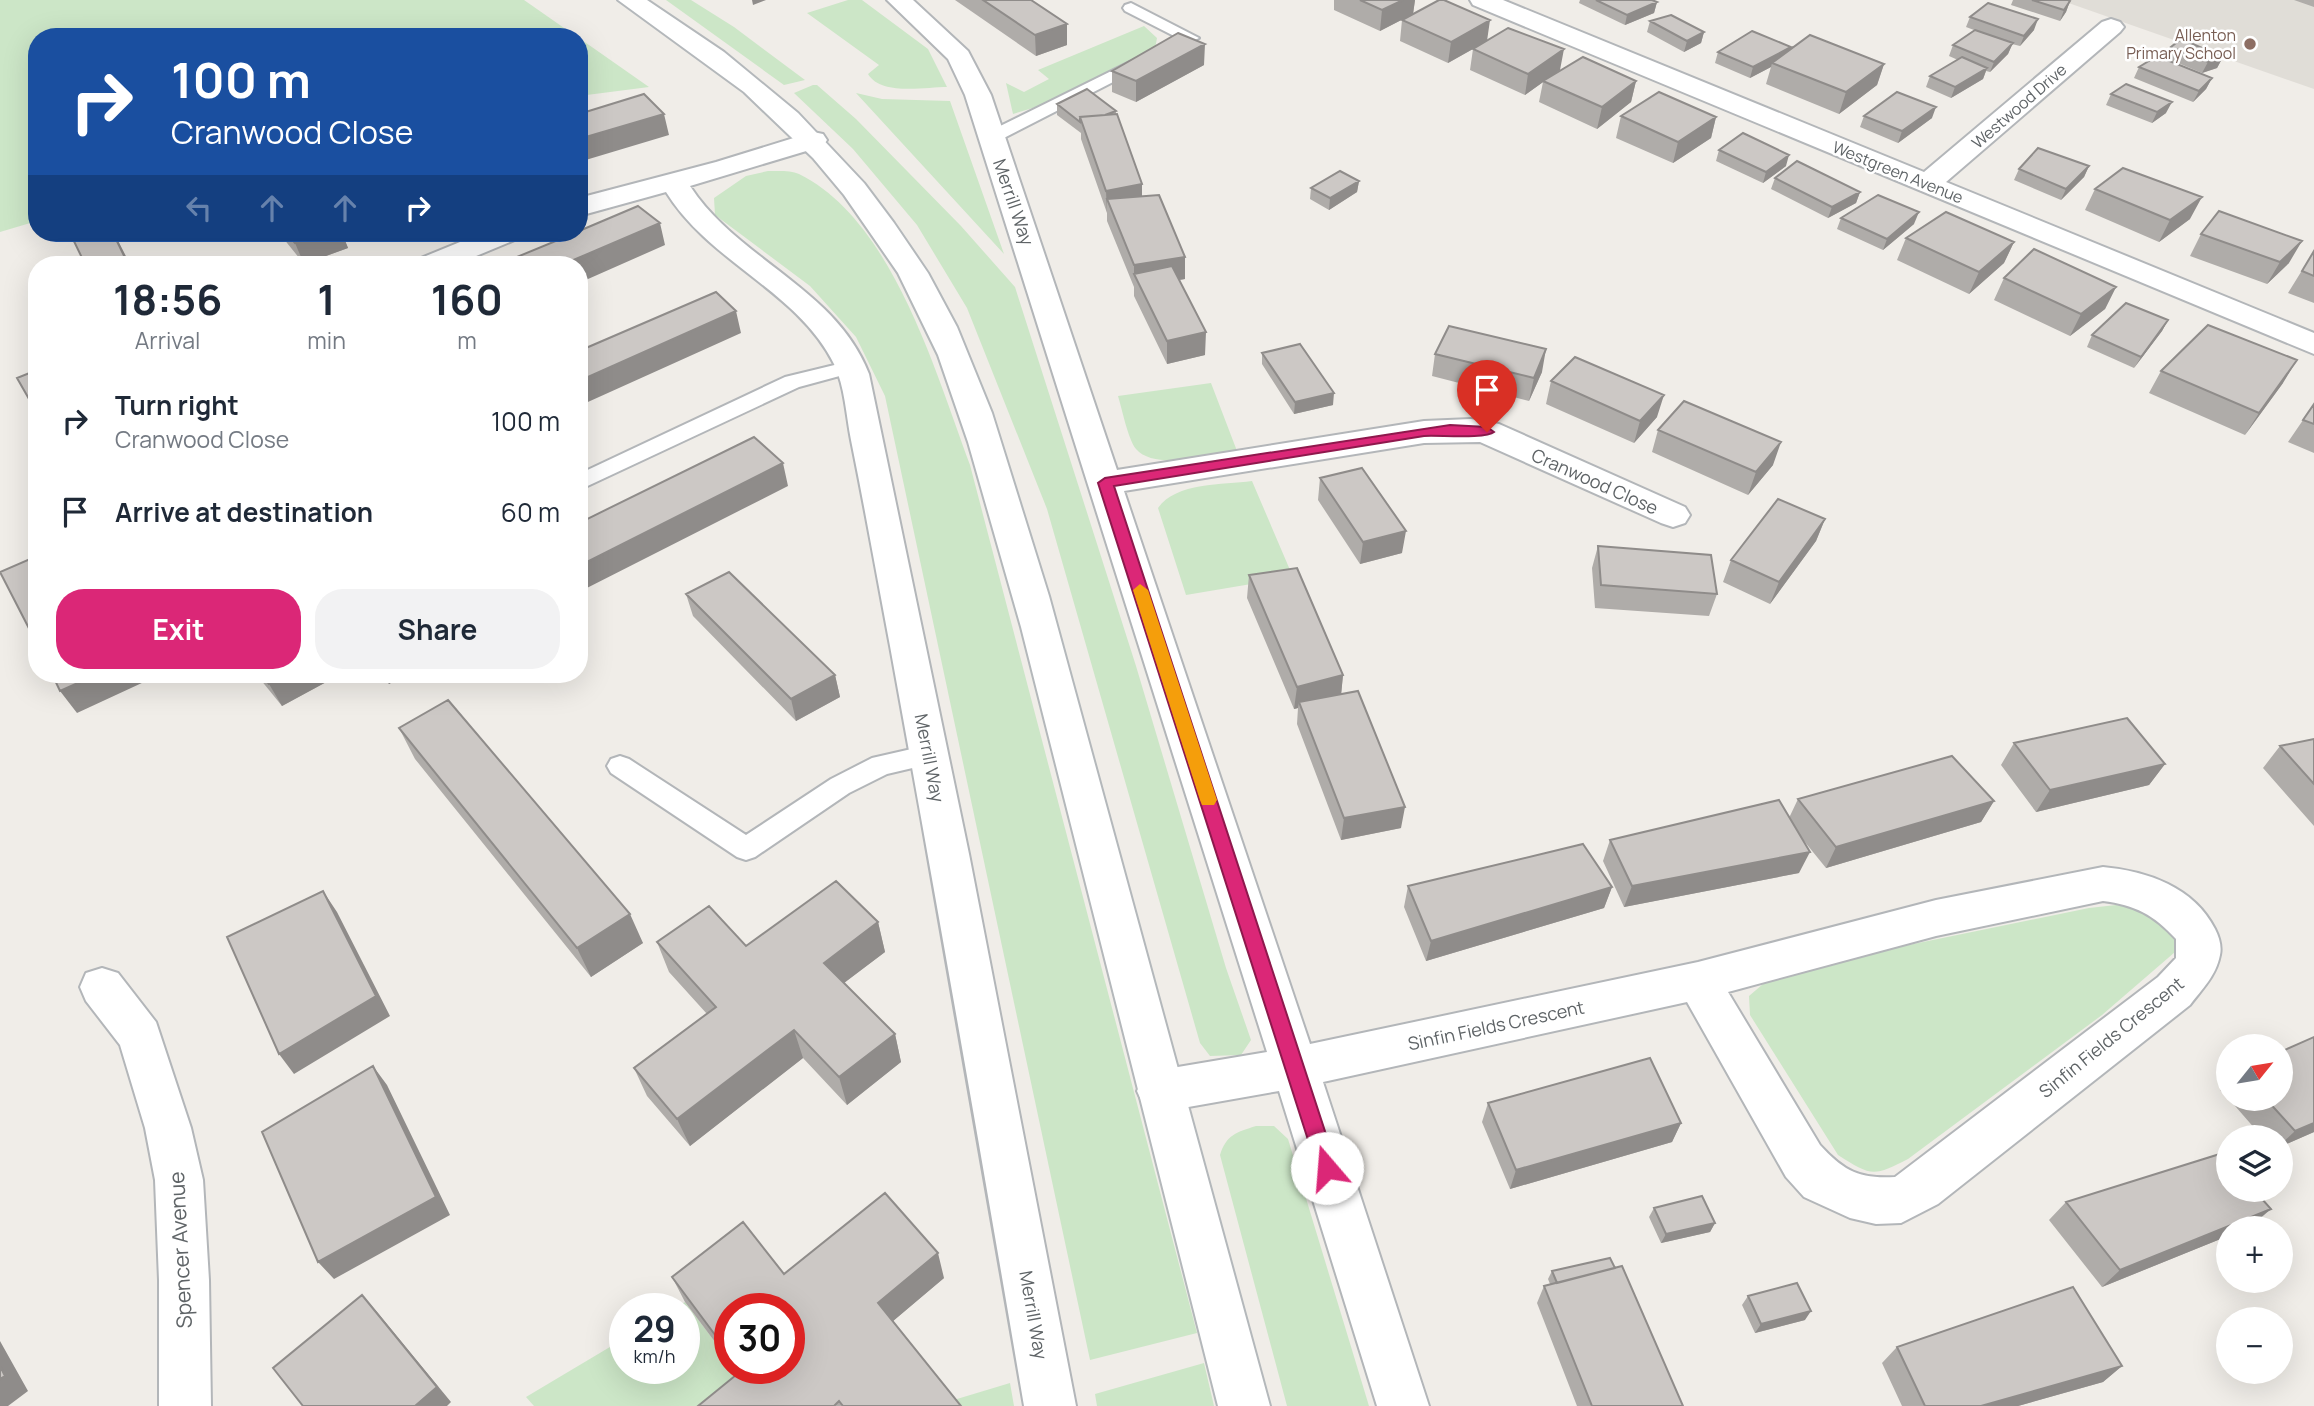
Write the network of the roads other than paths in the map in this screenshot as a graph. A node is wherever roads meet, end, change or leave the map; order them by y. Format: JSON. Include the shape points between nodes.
{"nodes":[{"id":1,"x":631,"y":0,"type":"edge"},
{"id":2,"x":899,"y":0,"type":"edge"},
{"id":3,"x":1498,"y":3,"type":"edge"},
{"id":4,"x":1131,"y":8,"type":"dead end"},
{"id":5,"x":2111,"y":27,"type":"dead end"},
{"id":6,"x":992,"y":137,"type":"junction"},
{"id":7,"x":813,"y":140,"type":"junction"},
{"id":8,"x":674,"y":181,"type":"junction"},
{"id":9,"x":1927,"y":184,"type":"junction"},
{"id":10,"x":588,"y":205,"type":"edge"},
{"id":11,"x":485,"y":242,"type":"edge"},
{"id":12,"x":451,"y":256,"type":"edge"},
{"id":13,"x":2314,"y":344,"type":"edge"},
{"id":14,"x":851,"y":367,"type":"junction"},
{"id":15,"x":588,"y":479,"type":"edge"},
{"id":16,"x":1105,"y":483,"type":"junction"},
{"id":17,"x":1673,"y":515,"type":"dead end"},
{"id":18,"x":929,"y":755,"type":"junction"},
{"id":19,"x":620,"y":766,"type":"dead end"},
{"id":20,"x":1698,"y":981,"type":"junction"},
{"id":21,"x":102,"y":987,"type":"dead end"},
{"id":22,"x":1295,"y":1068,"type":"junction"},
{"id":23,"x":1160,"y":1091,"type":"junction"},
{"id":24,"x":185,"y":1406,"type":"edge"},
{"id":25,"x":1050,"y":1406,"type":"edge"},
{"id":26,"x":1244,"y":1406,"type":"edge"},
{"id":27,"x":1403,"y":1406,"type":"edge"}],
"edges":[{"from":1,"to":7,"type":"street","via":[[747,81]]},
{"from":2,"to":6,"type":"street","name":"Merrill Way","via":[[959,56]]},
{"from":3,"to":9,"type":"street","name":"Westgreen Avenue"},
{"from":4,"to":6,"type":"lane","via":[[1191,38]]},
{"from":5,"to":9,"type":"street","name":"Westwood Drive"},
{"from":6,"to":16,"type":"street","name":"Merrill Way"},
{"from":7,"to":8,"type":"street"},
{"from":7,"to":23,"type":"street","via":[[858,192],[916,278],[981,427],[1034,604]]},
{"from":8,"to":10,"type":"street"},
{"from":8,"to":14,"type":"street","name":"Merrill Way","via":[[699,220],[794,295],[829,329]]},
{"from":9,"to":13,"type":"street","name":"Westgreen Avenue"},
{"from":11,"to":12,"type":"street"},
{"from":14,"to":15,"type":"lane","via":[[792,382]]},
{"from":14,"to":18,"type":"street","name":"Merrill Way"},
{"from":16,"to":17,"type":"street","name":"Cranwood Close","via":[[1424,432],[1471,430],[1487,432]]},
{"from":16,"to":22,"type":"street","name":"Merrill Way"},
{"from":18,"to":19,"type":"lane","via":[[881,765],[746,849]]},
{"from":18,"to":25,"type":"street","name":"Merrill Way"},
{"from":20,"to":20,"type":"street","name":"Sinfin Fields Crescent","via":[[1936,918],[2102,884],[2129,887],[2179,912],[2195,933],[2200,949],[2196,965],[2174,991],[1922,1188],[1901,1199],[1876,1201],[1821,1181],[1803,1160]]},
{"from":20,"to":22,"type":"street","name":"Sinfin Fields Crescent"},
{"from":21,"to":24,"type":"street","name":"Spencer Avenue","via":[[140,1036],[179,1180]]},
{"from":22,"to":23,"type":"street"},
{"from":22,"to":27,"type":"street","name":"Merrill Way"},
{"from":23,"to":26,"type":"street"}]}
